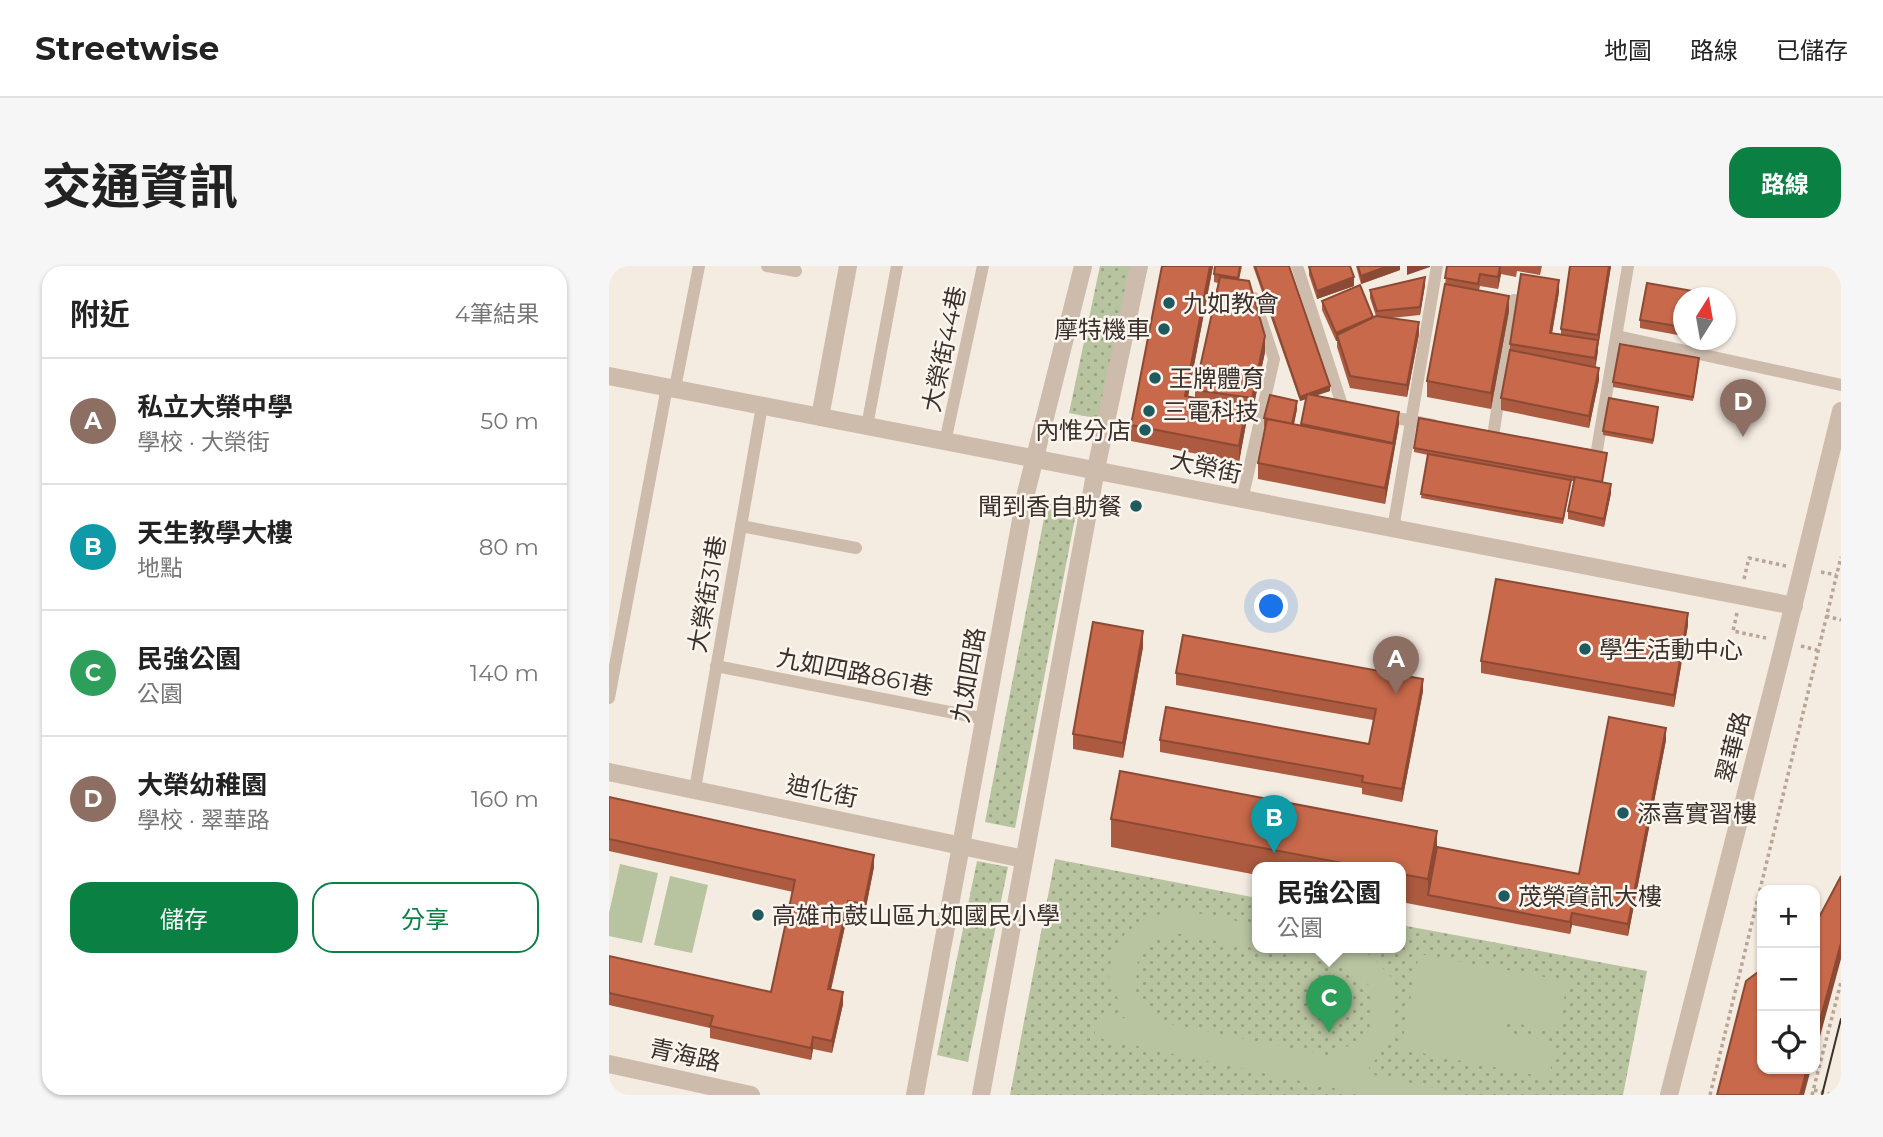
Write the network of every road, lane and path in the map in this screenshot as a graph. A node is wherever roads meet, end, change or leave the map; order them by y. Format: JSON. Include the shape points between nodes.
{"nodes":[{"id":1,"x":699,"y":266,"type":"edge"},
{"id":2,"x":767,"y":266,"type":"edge"},
{"id":3,"x":848,"y":266,"type":"edge"},
{"id":4,"x":897,"y":266,"type":"edge"},
{"id":5,"x":983,"y":266,"type":"edge"},
{"id":6,"x":1083,"y":266,"type":"edge"},
{"id":7,"x":1139,"y":266,"type":"edge"},
{"id":8,"x":1297,"y":266,"type":"edge"},
{"id":9,"x":1437,"y":266,"type":"edge"},
{"id":10,"x":1628,"y":266,"type":"edge"},
{"id":11,"x":1834,"y":266,"type":"edge"},
{"id":12,"x":796,"y":271,"type":"dead end"},
{"id":13,"x":1841,"y":272,"type":"edge"},
{"id":14,"x":1254,"y":298,"type":"edge"},
{"id":15,"x":1514,"y":300,"type":"edge"},
{"id":16,"x":1617,"y":336,"type":"junction"},
{"id":17,"x":609,"y":376,"type":"edge"},
{"id":18,"x":1841,"y":385,"type":"edge"},
{"id":19,"x":671,"y":388,"type":"junction"},
{"id":20,"x":762,"y":406,"type":"junction"},
{"id":21,"x":1841,"y":411,"type":"edge"},
{"id":22,"x":820,"y":417,"type":"junction"},
{"id":23,"x":1413,"y":421,"type":"junction"},
{"id":24,"x":867,"y":426,"type":"junction"},
{"id":25,"x":1440,"y":426,"type":"edge"},
{"id":26,"x":1493,"y":436,"type":"edge"},
{"id":27,"x":945,"y":442,"type":"junction"},
{"id":28,"x":1570,"y":451,"type":"edge"},
{"id":29,"x":1034,"y":457,"type":"junction"},
{"id":30,"x":1096,"y":469,"type":"junction"},
{"id":31,"x":1242,"y":500,"type":"junction"},
{"id":32,"x":741,"y":526,"type":"junction"},
{"id":33,"x":1394,"y":529,"type":"junction"},
{"id":34,"x":856,"y":548,"type":"dead end"},
{"id":35,"x":1841,"y":556,"type":"edge"},
{"id":36,"x":1794,"y":607,"type":"junction"},
{"id":37,"x":1826,"y":616,"type":"junction"},
{"id":38,"x":1841,"y":620,"type":"edge"},
{"id":39,"x":716,"y":666,"type":"junction"},
{"id":40,"x":609,"y":698,"type":"edge"},
{"id":41,"x":985,"y":719,"type":"junction"},
{"id":42,"x":609,"y":772,"type":"edge"},
{"id":43,"x":695,"y":789,"type":"junction"},
{"id":44,"x":961,"y":846,"type":"junction"},
{"id":45,"x":1024,"y":859,"type":"junction"},
{"id":46,"x":1841,"y":982,"type":"edge"},
{"id":47,"x":609,"y":1063,"type":"edge"},
{"id":48,"x":716,"y":1091,"type":"edge"},
{"id":49,"x":1813,"y":1092,"type":"edge"},
{"id":50,"x":751,"y":1095,"type":"edge"},
{"id":51,"x":915,"y":1095,"type":"edge"},
{"id":52,"x":981,"y":1095,"type":"edge"},
{"id":53,"x":1669,"y":1095,"type":"edge"},
{"id":54,"x":1710,"y":1095,"type":"edge"},
{"id":55,"x":1833,"y":1095,"type":"edge"}],
"edges":[{"from":1,"to":19,"type":"lane"},
{"from":2,"to":12,"type":"lane"},
{"from":3,"to":22,"type":"street"},
{"from":4,"to":24,"type":"lane"},
{"from":5,"to":27,"type":"lane","name":"大榮街44巷"},
{"from":6,"to":29,"type":"street","name":"九如四路"},
{"from":7,"to":30,"type":"street"},
{"from":8,"to":23,"type":"lane","via":[[1343,408]]},
{"from":9,"to":23,"type":"lane"},
{"from":10,"to":16,"type":"lane"},
{"from":11,"to":13,"type":"path"},
{"from":14,"to":31,"type":"lane","via":[[1274,359]]},
{"from":15,"to":26,"type":"lane"},
{"from":16,"to":18,"type":"lane"},
{"from":16,"to":28,"type":"lane","via":[[1596,456]]},
{"from":17,"to":19,"type":"street","name":"大榮街"},
{"from":19,"to":20,"type":"street","name":"大榮街"},
{"from":19,"to":40,"type":"lane"},
{"from":20,"to":22,"type":"street","name":"大榮街"},
{"from":20,"to":32,"type":"lane","name":"大榮街31巷"},
{"from":21,"to":36,"type":"street","name":"翠華路"},
{"from":22,"to":24,"type":"street","name":"大榮街"},
{"from":23,"to":25,"type":"lane"},
{"from":23,"to":33,"type":"lane"},
{"from":24,"to":27,"type":"street","name":"大榮街"},
{"from":27,"to":29,"type":"street","name":"大榮街"},
{"from":29,"to":30,"type":"street","name":"大榮街"},
{"from":29,"to":41,"type":"street","name":"九如四路"},
{"from":30,"to":31,"type":"street","name":"大榮街"},
{"from":30,"to":45,"type":"street"},
{"from":31,"to":33,"type":"street","name":"大榮街"},
{"from":32,"to":34,"type":"lane"},
{"from":32,"to":39,"type":"lane","name":"大榮街31巷"},
{"from":33,"to":36,"type":"street","name":"大榮街"},
{"from":35,"to":37,"type":"path"},
{"from":36,"to":53,"type":"street","name":"翠華路"},
{"from":37,"to":38,"type":"path"},
{"from":37,"to":54,"type":"path"},
{"from":39,"to":41,"type":"lane","name":"九如四路861巷"},
{"from":39,"to":43,"type":"lane","name":"大榮街31巷"},
{"from":41,"to":44,"type":"street","name":"九如四路"},
{"from":42,"to":43,"type":"street","name":"迪化街"},
{"from":43,"to":44,"type":"street","name":"迪化街"},
{"from":44,"to":45,"type":"street","name":"迪化街"},
{"from":44,"to":51,"type":"street","name":"九如四路"},
{"from":45,"to":52,"type":"street"},
{"from":46,"to":49,"type":"path"},
{"from":47,"to":48,"type":"street","name":"青海路"},
{"from":48,"to":50,"type":"street","name":"青海路"},
{"from":49,"to":55,"type":"path"}]}
